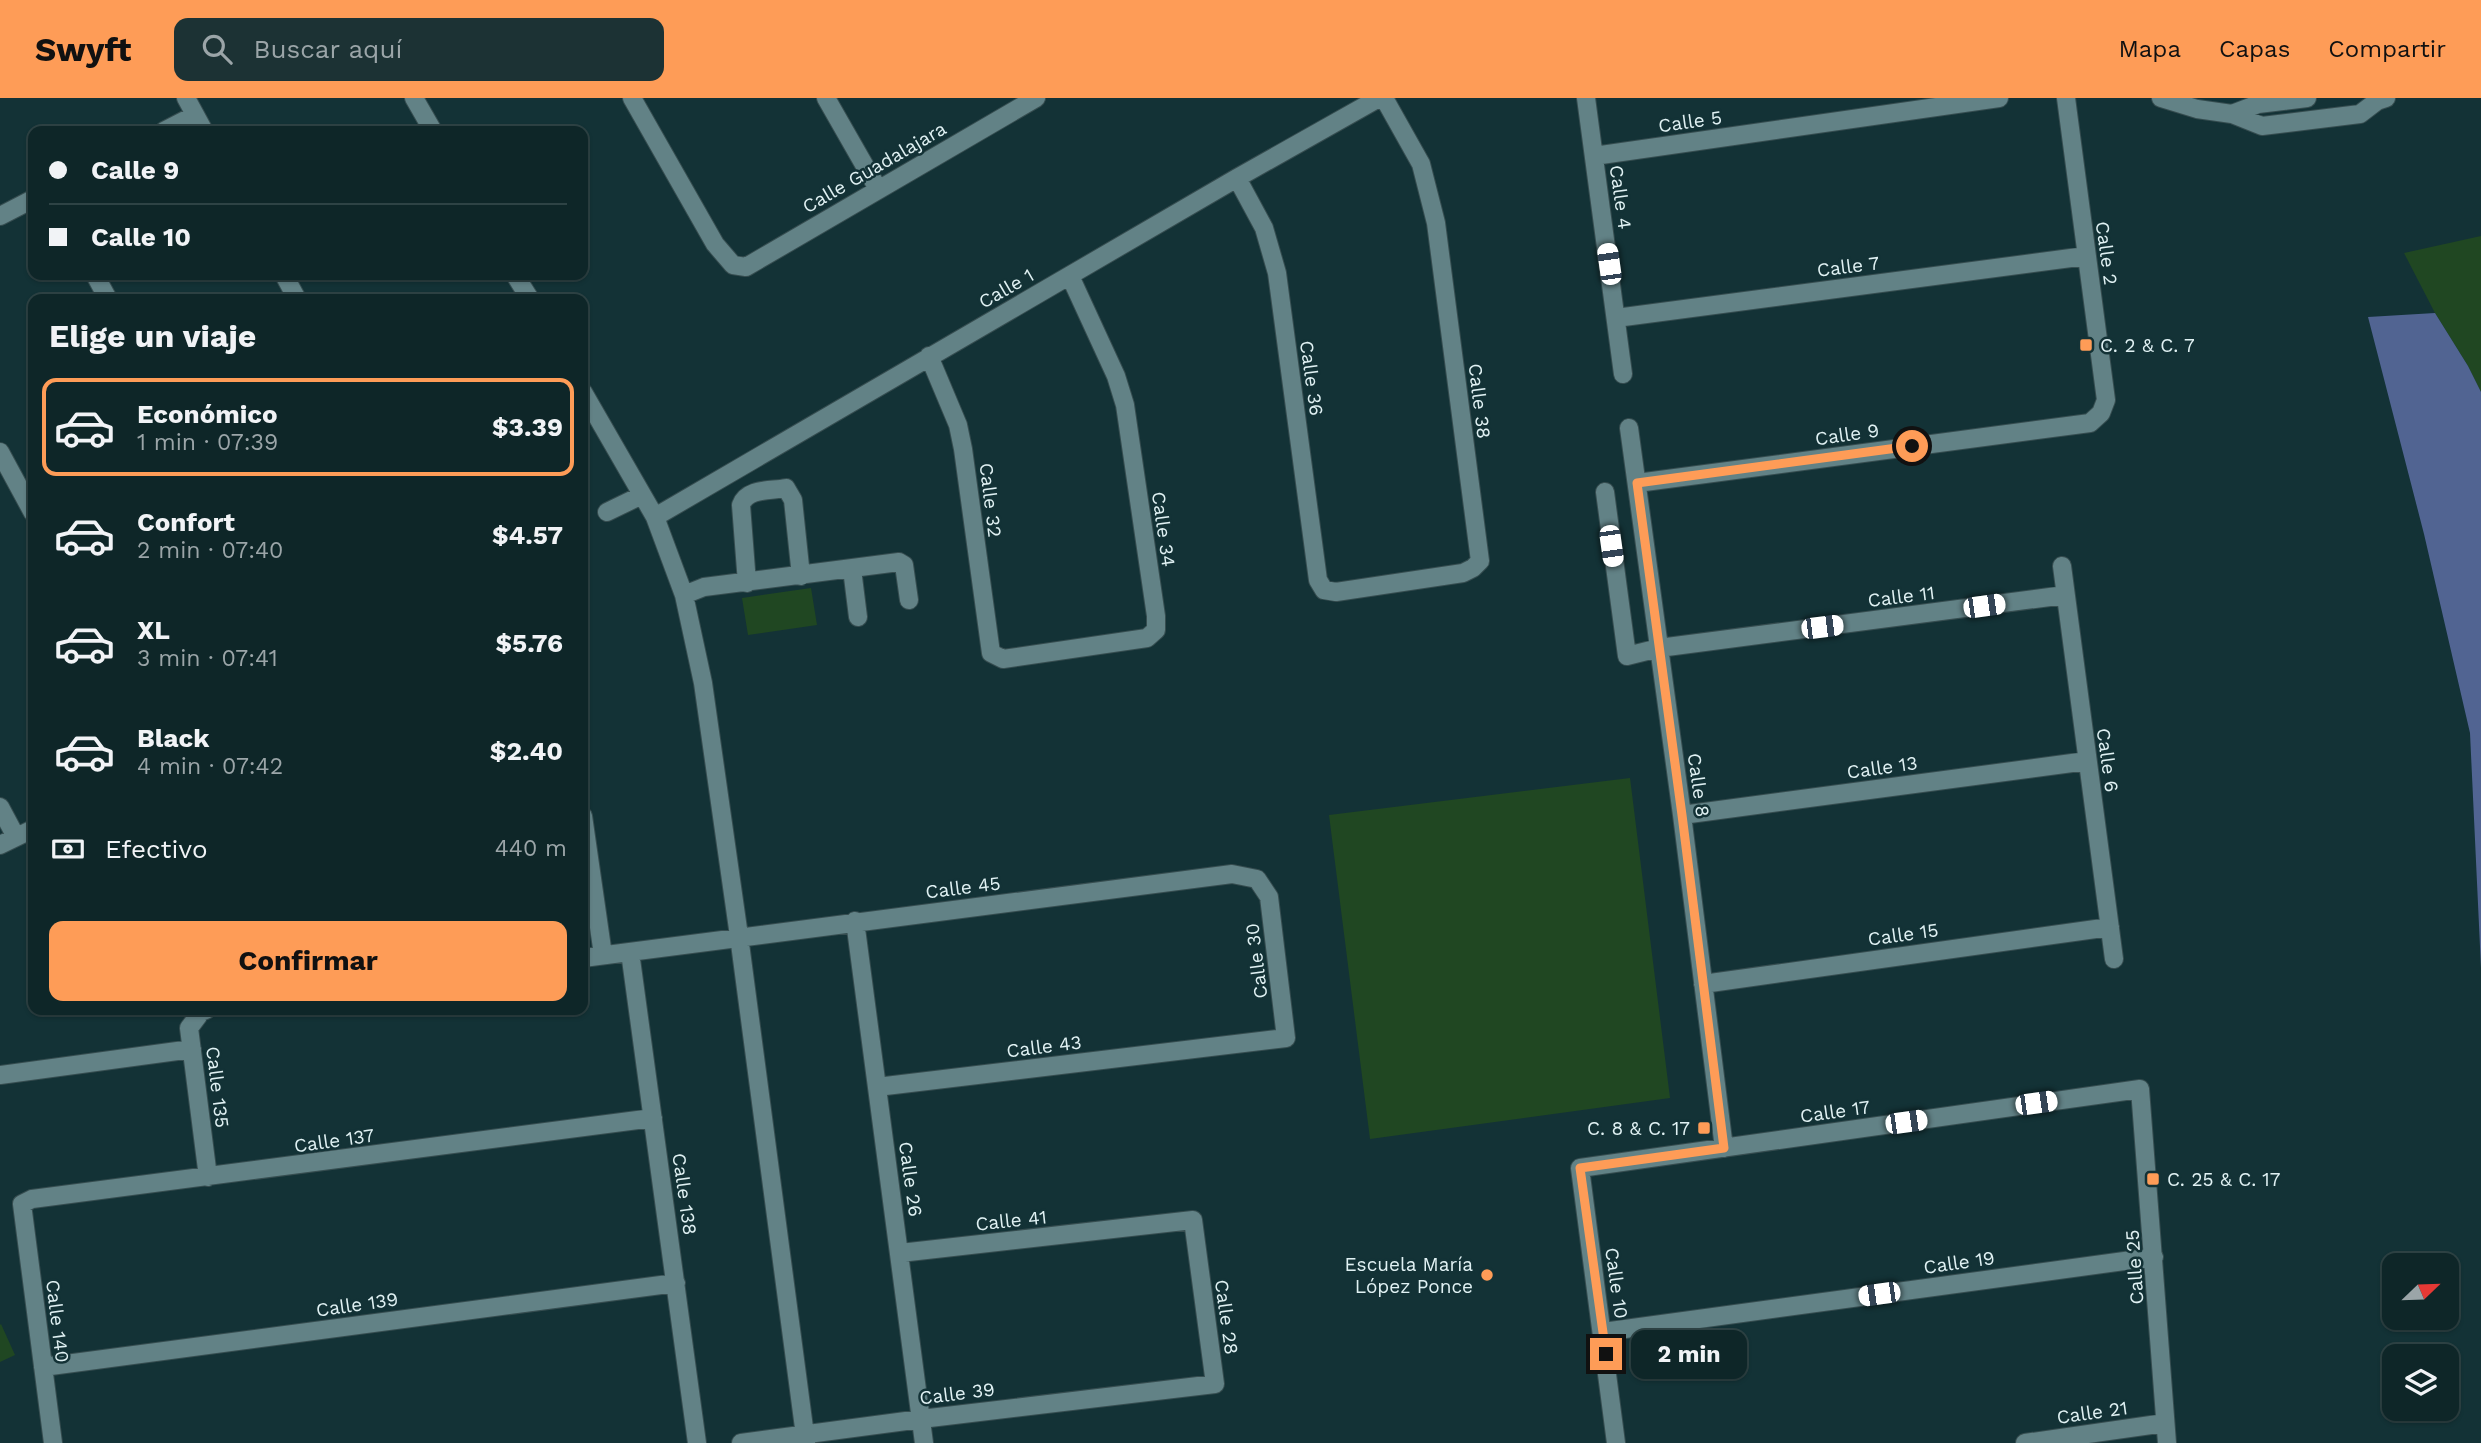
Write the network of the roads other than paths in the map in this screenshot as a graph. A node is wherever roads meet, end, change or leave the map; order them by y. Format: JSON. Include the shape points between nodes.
{"nodes":[{"id":1,"x":186,"y":98,"type":"edge"},
{"id":2,"x":414,"y":98,"type":"edge"},
{"id":3,"x":632,"y":98,"type":"edge"},
{"id":4,"x":827,"y":98,"type":"edge"},
{"id":5,"x":1036,"y":98,"type":"edge"},
{"id":6,"x":1381,"y":98,"type":"edge"},
{"id":7,"x":1586,"y":98,"type":"edge"},
{"id":8,"x":1999,"y":98,"type":"edge"},
{"id":9,"x":2066,"y":98,"type":"edge"},
{"id":10,"x":2161,"y":98,"type":"edge"},
{"id":11,"x":2308,"y":98,"type":"edge"},
{"id":12,"x":2288,"y":99,"type":"edge"},
{"id":13,"x":2377,"y":99,"type":"edge"},
{"id":14,"x":2250,"y":103,"type":"edge"},
{"id":15,"x":2232,"y":114,"type":"junction"},
{"id":16,"x":195,"y":115,"type":"junction"},
{"id":17,"x":2291,"y":123,"type":"junction"},
{"id":18,"x":174,"y":126,"type":"edge"},
{"id":19,"x":201,"y":126,"type":"edge"},
{"id":20,"x":430,"y":126,"type":"edge"},
{"id":21,"x":1594,"y":156,"type":"junction"},
{"id":22,"x":1237,"y":178,"type":"junction"},
{"id":23,"x":878,"y":188,"type":"junction"},
{"id":24,"x":28,"y":202,"type":"edge"},
{"id":25,"x":0,"y":216,"type":"edge"},
{"id":26,"x":2086,"y":256,"type":"junction"},
{"id":27,"x":1070,"y":276,"type":"junction"},
{"id":28,"x":1616,"y":317,"type":"junction"},
{"id":29,"x":929,"y":356,"type":"junction"},
{"id":30,"x":1623,"y":374,"type":"dead end"},
{"id":31,"x":588,"y":401,"type":"edge"},
{"id":32,"x":2101,"y":413,"type":"joint"},
{"id":33,"x":1629,"y":428,"type":"dead end"},
{"id":34,"x":0,"y":452,"type":"edge"},
{"id":35,"x":1637,"y":483,"type":"junction"},
{"id":36,"x":1605,"y":492,"type":"dead end"},
{"id":37,"x":642,"y":495,"type":"junction"},
{"id":38,"x":28,"y":504,"type":"edge"},
{"id":39,"x":607,"y":512,"type":"dead end"},
{"id":40,"x":655,"y":517,"type":"junction"},
{"id":41,"x":2062,"y":566,"type":"dead end"},
{"id":42,"x":852,"y":569,"type":"junction"},
{"id":43,"x":801,"y":576,"type":"junction"},
{"id":44,"x":747,"y":583,"type":"junction"},
{"id":45,"x":1324,"y":590,"type":"joint"},
{"id":46,"x":684,"y":595,"type":"junction"},
{"id":47,"x":2065,"y":595,"type":"junction"},
{"id":48,"x":909,"y":600,"type":"dead end"},
{"id":49,"x":858,"y":617,"type":"dead end"},
{"id":50,"x":1660,"y":648,"type":"junction"},
{"id":51,"x":990,"y":653,"type":"joint"},
{"id":52,"x":2087,"y":761,"type":"junction"},
{"id":53,"x":0,"y":807,"type":"edge"},
{"id":54,"x":1682,"y":815,"type":"junction"},
{"id":55,"x":28,"y":831,"type":"edge"},
{"id":56,"x":8,"y":841,"type":"edge"},
{"id":57,"x":588,"y":851,"type":"edge"},
{"id":58,"x":1192,"y":879,"type":"joint"},
{"id":59,"x":855,"y":921,"type":"junction"},
{"id":60,"x":2110,"y":927,"type":"junction"},
{"id":61,"x":739,"y":936,"type":"junction"},
{"id":62,"x":629,"y":951,"type":"junction"},
{"id":63,"x":603,"y":955,"type":"junction"},
{"id":64,"x":588,"y":957,"type":"edge"},
{"id":65,"x":2114,"y":959,"type":"dead end"},
{"id":66,"x":1703,"y":984,"type":"junction"},
{"id":67,"x":199,"y":1015,"type":"edge"},
{"id":68,"x":1216,"y":1047,"type":"joint"},
{"id":69,"x":192,"y":1049,"type":"junction"},
{"id":70,"x":0,"y":1074,"type":"edge"},
{"id":71,"x":877,"y":1087,"type":"junction"},
{"id":72,"x":2140,"y":1088,"type":"joint"},
{"id":73,"x":653,"y":1118,"type":"junction"},
{"id":74,"x":1724,"y":1148,"type":"junction"},
{"id":75,"x":1581,"y":1171,"type":"joint"},
{"id":76,"x":208,"y":1177,"type":"junction"},
{"id":77,"x":22,"y":1205,"type":"joint"},
{"id":78,"x":1128,"y":1228,"type":"joint"},
{"id":79,"x":900,"y":1253,"type":"junction"},
{"id":80,"x":2154,"y":1257,"type":"junction"},
{"id":81,"x":676,"y":1283,"type":"junction"},
{"id":82,"x":1603,"y":1332,"type":"junction"},
{"id":83,"x":43,"y":1367,"type":"junction"},
{"id":84,"x":1114,"y":1397,"type":"joint"},
{"id":85,"x":921,"y":1419,"type":"junction"},
{"id":86,"x":2165,"y":1423,"type":"junction"},
{"id":87,"x":806,"y":1439,"type":"edge"},
{"id":88,"x":53,"y":1443,"type":"edge"},
{"id":89,"x":697,"y":1443,"type":"edge"},
{"id":90,"x":741,"y":1443,"type":"edge"},
{"id":91,"x":925,"y":1443,"type":"edge"},
{"id":92,"x":1616,"y":1443,"type":"edge"},
{"id":93,"x":2025,"y":1443,"type":"edge"},
{"id":94,"x":2167,"y":1443,"type":"edge"}],
"edges":[{"from":1,"to":16,"type":"street"},
{"from":2,"to":20,"type":"street"},
{"from":3,"to":23,"type":"street","name":"Calle Guadalajara","via":[[715,244],[733,265],[746,267]]},
{"from":4,"to":23,"type":"street"},
{"from":5,"to":23,"type":"street","name":"Calle Guadalajara"},
{"from":6,"to":22,"type":"street","name":"Calle 1"},
{"from":6,"to":45,"type":"street","name":"Calle 38","via":[[1421,164],[1436,223],[1480,561],[1463,573]]},
{"from":7,"to":21,"type":"street","name":"Calle 4"},
{"from":8,"to":21,"type":"street","name":"Calle 5"},
{"from":9,"to":26,"type":"street","name":"Calle 2"},
{"from":10,"to":15,"type":"street"},
{"from":11,"to":12,"type":"street"},
{"from":12,"to":14,"type":"street"},
{"from":12,"to":17,"type":"street"},
{"from":13,"to":17,"type":"street","via":[[2360,114]]},
{"from":14,"to":15,"type":"street"},
{"from":15,"to":17,"type":"street","via":[[2262,126]]},
{"from":16,"to":18,"type":"street"},
{"from":16,"to":19,"type":"street"},
{"from":21,"to":28,"type":"street","name":"Calle 4"},
{"from":22,"to":27,"type":"street","name":"Calle 1"},
{"from":22,"to":45,"type":"street","name":"Calle 36","via":[[1264,228],[1277,273],[1318,580]]},
{"from":24,"to":25,"type":"street"},
{"from":26,"to":28,"type":"street","name":"Calle 7"},
{"from":26,"to":32,"type":"street","name":"Calle 2","via":[[2106,400]]},
{"from":27,"to":29,"type":"street","name":"Calle 1"},
{"from":27,"to":51,"type":"street","name":"Calle 34","via":[[1125,405],[1156,630],[1147,638],[1003,659]]},
{"from":28,"to":30,"type":"street","name":"Calle 4"},
{"from":29,"to":40,"type":"street","name":"Calle 1"},
{"from":29,"to":51,"type":"street","name":"Calle 32","via":[[958,425],[963,449]]},
{"from":31,"to":37,"type":"street"},
{"from":32,"to":35,"type":"street","name":"Calle 9","via":[[2090,423]]},
{"from":33,"to":35,"type":"street","name":"Calle 8"},
{"from":34,"to":38,"type":"street"},
{"from":35,"to":50,"type":"street","name":"Calle 8"},
{"from":36,"to":50,"type":"street","name":"Calle 11","via":[[1626,656]]},
{"from":37,"to":39,"type":"street"},
{"from":37,"to":40,"type":"street"},
{"from":40,"to":46,"type":"street"},
{"from":41,"to":47,"type":"street","name":"Calle 6"},
{"from":42,"to":43,"type":"street"},
{"from":42,"to":48,"type":"street","via":[[900,562]]},
{"from":42,"to":49,"type":"street"},
{"from":43,"to":44,"type":"street"},
{"from":43,"to":44,"type":"street","via":[[793,500],[786,488],[743,498]]},
{"from":44,"to":46,"type":"street","via":[[704,587]]},
{"from":46,"to":61,"type":"street","via":[[703,682]]},
{"from":47,"to":50,"type":"street","name":"Calle 11"},
{"from":47,"to":52,"type":"street","name":"Calle 6"},
{"from":50,"to":54,"type":"street","name":"Calle 8"},
{"from":52,"to":54,"type":"street","name":"Calle 13"},
{"from":52,"to":60,"type":"street","name":"Calle 6"},
{"from":53,"to":56,"type":"street"},
{"from":54,"to":66,"type":"street","name":"Calle 8"},
{"from":55,"to":56,"type":"street"},
{"from":57,"to":63,"type":"street"},
{"from":58,"to":59,"type":"street","name":"Calle 45"},
{"from":58,"to":68,"type":"street","name":"Calle 30","via":[[1232,874],[1257,879],[1269,897],[1286,1038]]},
{"from":59,"to":61,"type":"street","name":"Calle 45"},
{"from":59,"to":71,"type":"street","name":"Calle 26"},
{"from":60,"to":65,"type":"street","name":"Calle 6"},
{"from":60,"to":66,"type":"street","name":"Calle 15"},
{"from":61,"to":62,"type":"street"},
{"from":61,"to":87,"type":"street"},
{"from":62,"to":63,"type":"street"},
{"from":62,"to":73,"type":"street","name":"Calle 138"},
{"from":63,"to":64,"type":"street"},
{"from":66,"to":74,"type":"street","name":"Calle 8"},
{"from":67,"to":69,"type":"street","name":"Calle 135","via":[[189,1028]]},
{"from":68,"to":71,"type":"street","name":"Calle 43"},
{"from":69,"to":70,"type":"street"},
{"from":69,"to":76,"type":"street","name":"Calle 135"},
{"from":71,"to":79,"type":"street","name":"Calle 26"},
{"from":72,"to":74,"type":"street","name":"Calle 17"},
{"from":72,"to":80,"type":"street","name":"Calle 25"},
{"from":73,"to":76,"type":"street","name":"Calle 137"},
{"from":73,"to":81,"type":"street","name":"Calle 138"},
{"from":74,"to":75,"type":"street","name":"Calle 17"},
{"from":75,"to":82,"type":"street","name":"Calle 10"},
{"from":76,"to":77,"type":"street","name":"Calle 137","via":[[32,1199]]},
{"from":77,"to":83,"type":"street","name":"Calle 140"},
{"from":78,"to":79,"type":"street","name":"Calle 41"},
{"from":78,"to":84,"type":"street","name":"Calle 28","via":[[1193,1220],[1214,1384]]},
{"from":79,"to":85,"type":"street","name":"Calle 26"},
{"from":80,"to":82,"type":"street","name":"Calle 19"},
{"from":80,"to":86,"type":"street","name":"Calle 25"},
{"from":81,"to":83,"type":"street","name":"Calle 139"},
{"from":81,"to":89,"type":"street","name":"Calle 138"},
{"from":82,"to":92,"type":"street","name":"Calle 10"},
{"from":83,"to":88,"type":"street","name":"Calle 140"},
{"from":84,"to":85,"type":"street","name":"Calle 39"},
{"from":85,"to":87,"type":"street","name":"Calle 39"},
{"from":85,"to":91,"type":"street","name":"Calle 26"},
{"from":86,"to":93,"type":"street","name":"Calle 21"},
{"from":86,"to":94,"type":"street","name":"Calle 25"},
{"from":87,"to":90,"type":"street","name":"Calle 39"}]}
